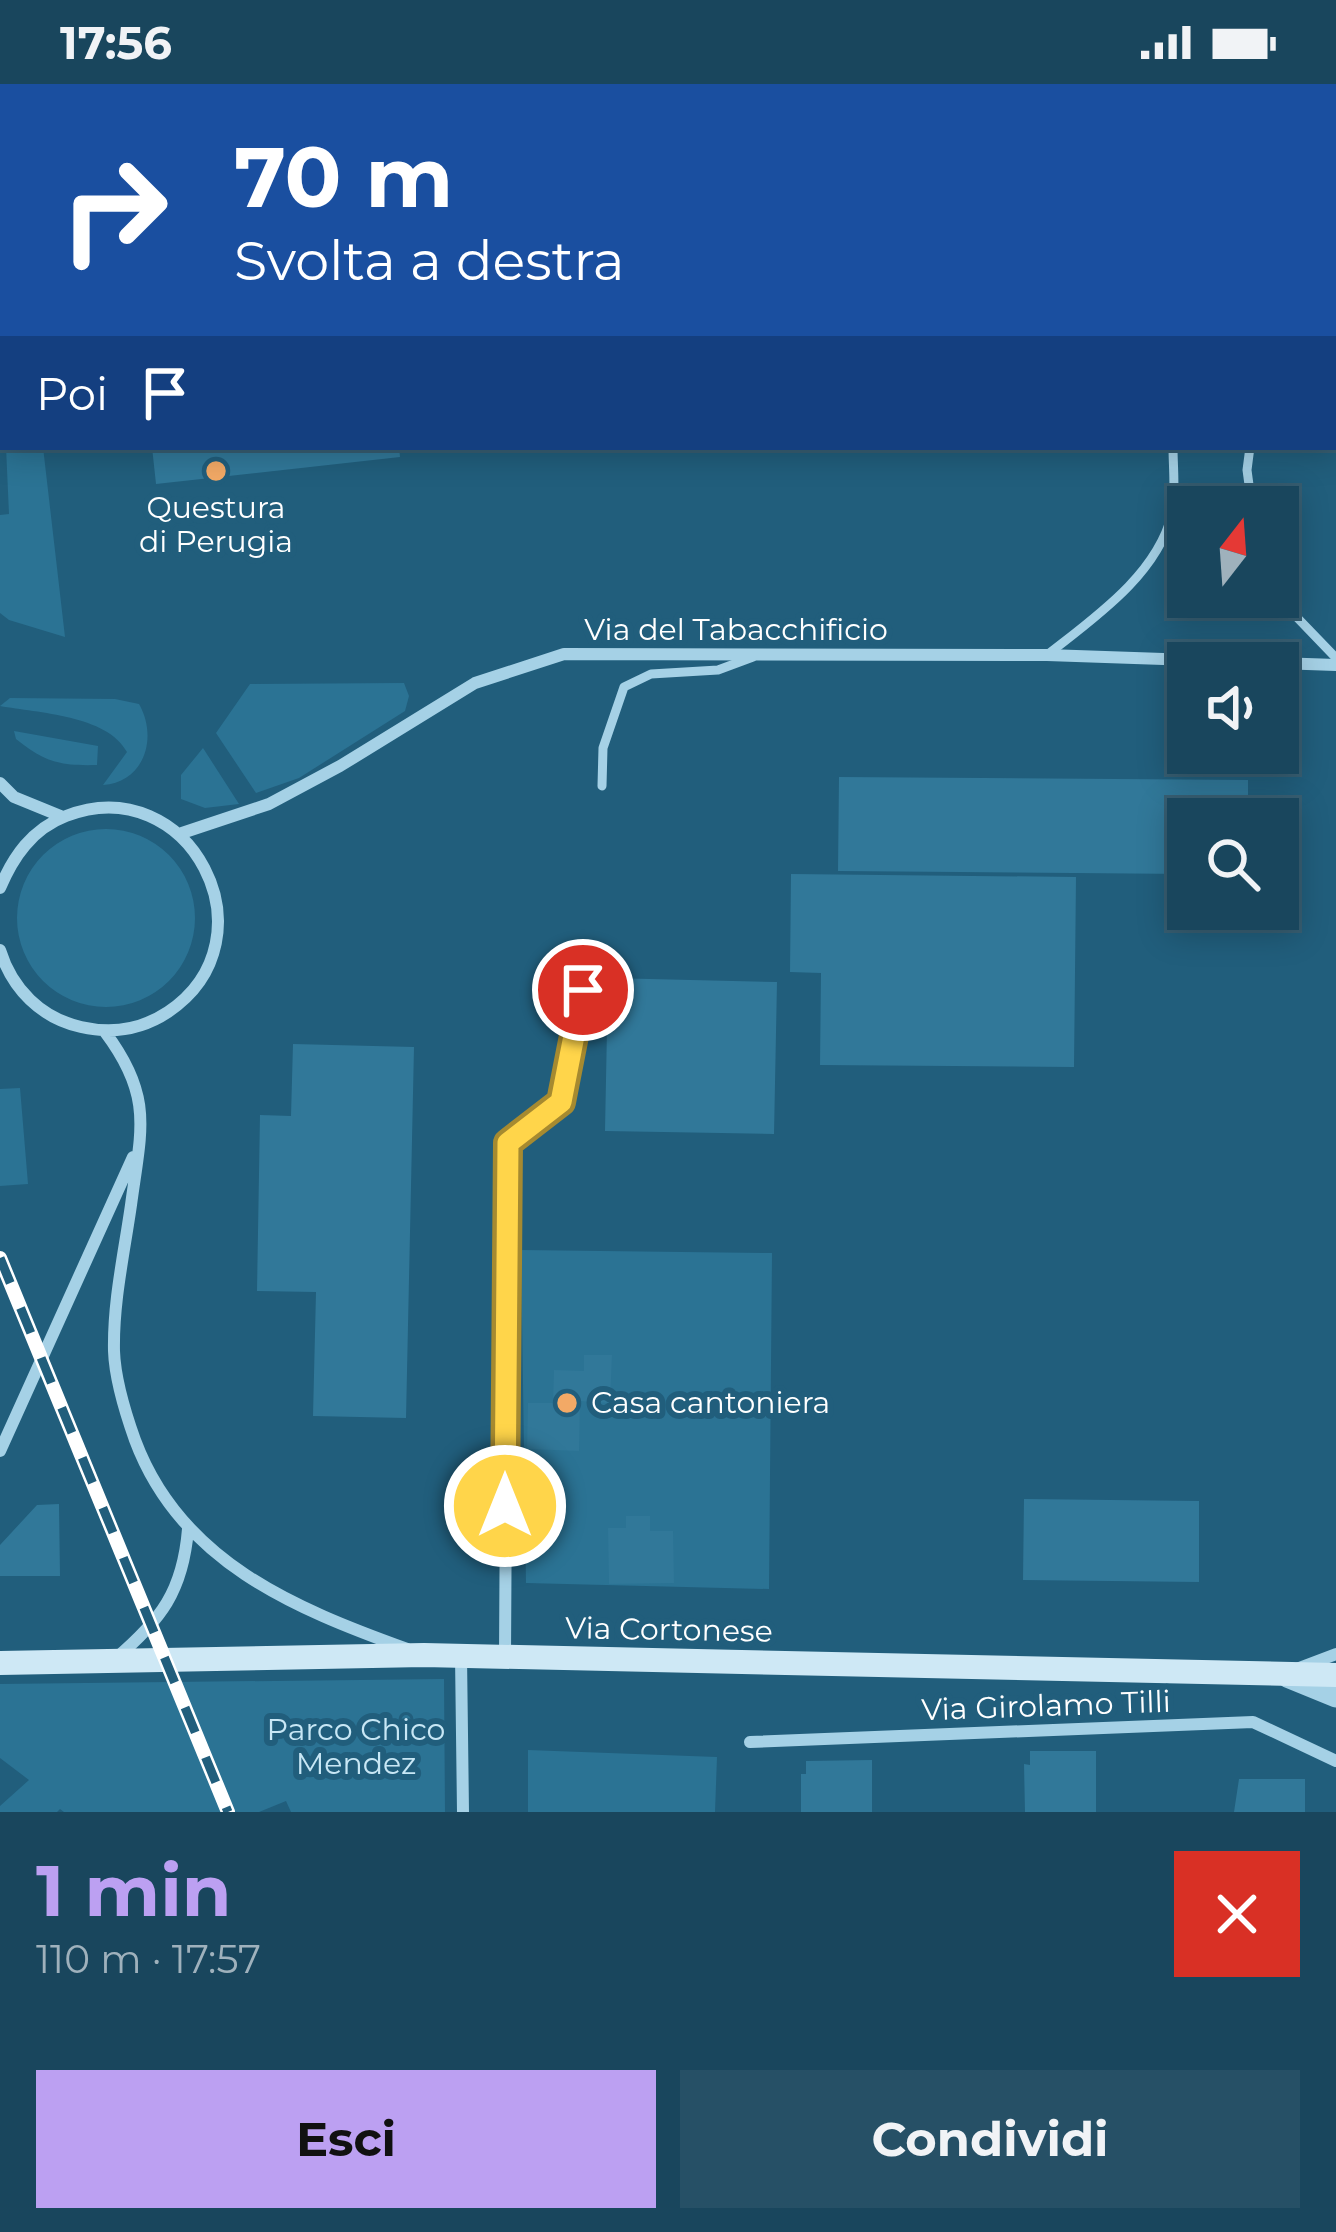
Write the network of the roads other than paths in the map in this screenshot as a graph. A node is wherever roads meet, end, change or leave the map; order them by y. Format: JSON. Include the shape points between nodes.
{"nodes":[{"id":1,"x":1173,"y":450,"type":"edge"},
{"id":2,"x":1249,"y":450,"type":"edge"},
{"id":3,"x":1249,"y":486,"type":"edge"},
{"id":4,"x":1297,"y":618,"type":"edge"},
{"id":5,"x":758,"y":655,"type":"junction"},
{"id":6,"x":1047,"y":655,"type":"junction"},
{"id":7,"x":1336,"y":662,"type":"edge"},
{"id":8,"x":0,"y":783,"type":"edge"},
{"id":9,"x":602,"y":786,"type":"dead end"},
{"id":10,"x":63,"y":817,"type":"junction"},
{"id":11,"x":178,"y":834,"type":"junction"},
{"id":12,"x":0,"y":888,"type":"edge"},
{"id":13,"x":0,"y":950,"type":"edge"},
{"id":14,"x":583,"y":990,"type":"dead end"},
{"id":15,"x":106,"y":1033,"type":"junction"},
{"id":16,"x":139,"y":1144,"type":"junction"},
{"id":17,"x":0,"y":1451,"type":"edge"},
{"id":18,"x":188,"y":1529,"type":"junction"},
{"id":19,"x":1336,"y":1654,"type":"edge"},
{"id":20,"x":424,"y":1655,"type":"junction"},
{"id":21,"x":460,"y":1656,"type":"junction"},
{"id":22,"x":505,"y":1657,"type":"junction"},
{"id":23,"x":113,"y":1661,"type":"junction"},
{"id":24,"x":0,"y":1663,"type":"edge"},
{"id":25,"x":1281,"y":1675,"type":"junction"},
{"id":26,"x":1336,"y":1675,"type":"edge"},
{"id":27,"x":1336,"y":1696,"type":"edge"},
{"id":28,"x":750,"y":1742,"type":"dead end"},
{"id":29,"x":1336,"y":1761,"type":"edge"},
{"id":30,"x":463,"y":1812,"type":"edge"}],
"edges":[{"from":1,"to":6,"type":"lane","via":[[1172,514],[1150,562]]},
{"from":2,"to":3,"type":"lane"},
{"from":4,"to":7,"type":"lane"},
{"from":5,"to":6,"type":"street","name":"Via del Tabacchificio"},
{"from":5,"to":9,"type":"lane","via":[[718,670],[651,674],[624,687],[603,748]]},
{"from":5,"to":11,"type":"street","name":"Via del Tabacchificio","via":[[564,654],[475,682],[268,804]]},
{"from":6,"to":7,"type":"street","name":"Via del Tabacchificio"},
{"from":8,"to":10,"type":"street"},
{"from":10,"to":11,"type":"street","via":[[121,809]]},
{"from":10,"to":12,"type":"street","via":[[34,835]]},
{"from":11,"to":15,"type":"street","via":[[208,869],[220,914],[213,959],[189,998],[151,1024]]},
{"from":13,"to":15,"type":"street","via":[[25,997],[62,1023]]},
{"from":14,"to":22,"type":"street","via":[[561,1102],[508,1143]]},
{"from":15,"to":16,"type":"street","via":[[130,1065],[141,1101]]},
{"from":16,"to":17,"type":"street"},
{"from":16,"to":18,"type":"street","via":[[114,1357],[144,1464]]},
{"from":18,"to":20,"type":"street","via":[[265,1590]]},
{"from":18,"to":23,"type":"street","via":[[176,1592]]},
{"from":19,"to":25,"type":"street"},
{"from":20,"to":21,"type":"main road","name":"Via Cortonese"},
{"from":20,"to":23,"type":"main road","name":"Via Cortonese"},
{"from":21,"to":22,"type":"main road","name":"Via Cortonese"},
{"from":21,"to":30,"type":"street"},
{"from":22,"to":25,"type":"main road","name":"Via Cortonese"},
{"from":23,"to":24,"type":"main road","name":"Via Cortonese"},
{"from":25,"to":26,"type":"main road","name":"Via Cortonese"},
{"from":25,"to":27,"type":"street"},
{"from":28,"to":29,"type":"street","name":"Via Girolamo Tilli","via":[[1253,1722]]}]}
